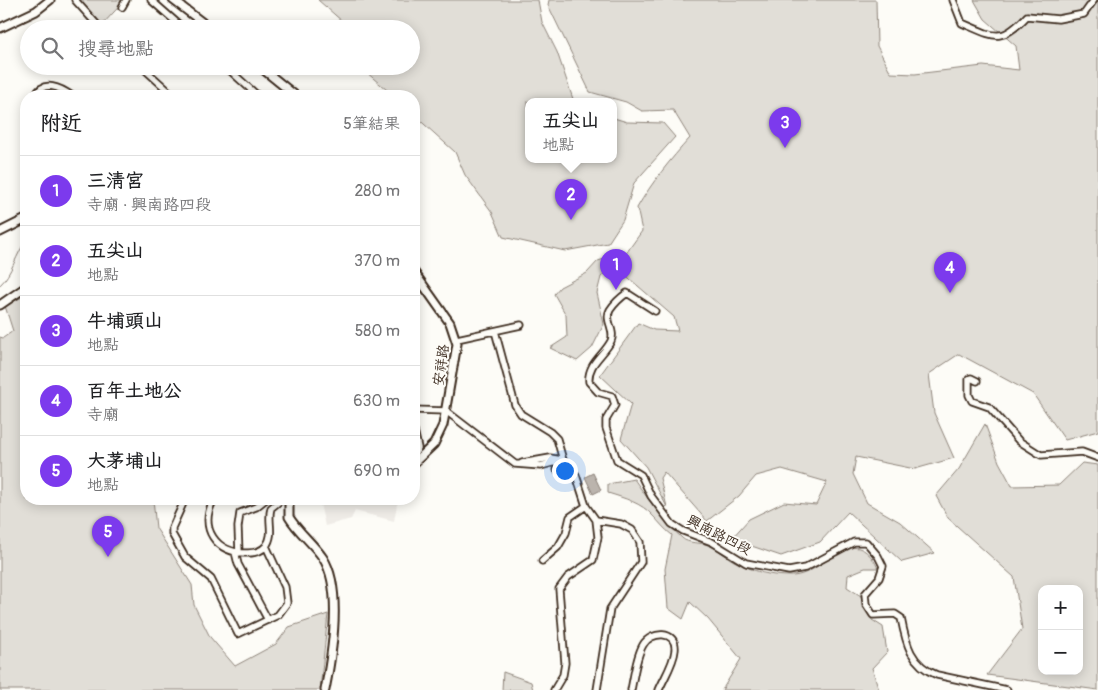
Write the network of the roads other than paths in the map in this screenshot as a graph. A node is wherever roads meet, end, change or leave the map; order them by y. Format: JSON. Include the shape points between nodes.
{"nodes":[{"id":1,"x":50,"y":0,"type":"edge"},
{"id":2,"x":75,"y":0,"type":"edge"},
{"id":3,"x":126,"y":0,"type":"edge"},
{"id":4,"x":152,"y":0,"type":"edge"},
{"id":5,"x":174,"y":0,"type":"edge"},
{"id":6,"x":953,"y":0,"type":"edge"},
{"id":7,"x":1094,"y":0,"type":"edge"},
{"id":8,"x":122,"y":8,"type":"dead end"},
{"id":9,"x":93,"y":20,"type":"edge"},
{"id":10,"x":174,"y":20,"type":"edge"},
{"id":11,"x":200,"y":20,"type":"edge"},
{"id":12,"x":0,"y":28,"type":"edge"},
{"id":13,"x":151,"y":75,"type":"edge"},
{"id":14,"x":235,"y":75,"type":"edge"},
{"id":15,"x":270,"y":75,"type":"edge"},
{"id":16,"x":40,"y":90,"type":"edge"},
{"id":17,"x":61,"y":90,"type":"edge"},
{"id":18,"x":167,"y":90,"type":"edge"},
{"id":19,"x":251,"y":90,"type":"edge"},
{"id":20,"x":289,"y":90,"type":"edge"},
{"id":21,"x":20,"y":222,"type":"edge"},
{"id":22,"x":0,"y":232,"type":"edge"},
{"id":23,"x":420,"y":280,"type":"edge"},
{"id":24,"x":20,"y":291,"type":"edge"},
{"id":25,"x":0,"y":306,"type":"edge"},
{"id":26,"x":655,"y":312,"type":"dead end"},
{"id":27,"x":521,"y":325,"type":"dead end"},
{"id":28,"x":495,"y":331,"type":"junction"},
{"id":29,"x":457,"y":339,"type":"junction"},
{"id":30,"x":977,"y":381,"type":"dead end"},
{"id":31,"x":420,"y":410,"type":"edge"},
{"id":32,"x":446,"y":411,"type":"junction"},
{"id":33,"x":1098,"y":458,"type":"edge"},
{"id":34,"x":420,"y":459,"type":"edge"},
{"id":35,"x":563,"y":460,"type":"junction"},
{"id":36,"x":557,"y":470,"type":"dead end"},
{"id":37,"x":182,"y":505,"type":"edge"},
{"id":38,"x":212,"y":505,"type":"edge"},
{"id":39,"x":258,"y":505,"type":"edge"},
{"id":40,"x":275,"y":505,"type":"edge"},
{"id":41,"x":289,"y":505,"type":"edge"},
{"id":42,"x":586,"y":506,"type":"junction"},
{"id":43,"x":596,"y":520,"type":"junction"},
{"id":44,"x":266,"y":546,"type":"junction"},
{"id":45,"x":237,"y":553,"type":"junction"},
{"id":46,"x":542,"y":561,"type":"dead end"},
{"id":47,"x":268,"y":620,"type":"junction"},
{"id":48,"x":325,"y":690,"type":"edge"},
{"id":49,"x":554,"y":690,"type":"edge"},
{"id":50,"x":598,"y":690,"type":"edge"},
{"id":51,"x":631,"y":690,"type":"edge"},
{"id":52,"x":659,"y":690,"type":"edge"},
{"id":53,"x":1007,"y":690,"type":"edge"}],
"edges":[{"from":1,"to":12,"type":"street","via":[[36,11]]},
{"from":2,"to":9,"type":"street"},
{"from":3,"to":8,"type":"street"},
{"from":4,"to":10,"type":"street"},
{"from":5,"to":11,"type":"street"},
{"from":6,"to":7,"type":"street","via":[[962,23],[992,36],[1011,33],[1027,16],[1058,19],[1084,14]]},
{"from":13,"to":18,"type":"street"},
{"from":14,"to":19,"type":"street"},
{"from":15,"to":20,"type":"street"},
{"from":16,"to":17,"type":"street","via":[[54,86]]},
{"from":21,"to":22,"type":"street"},
{"from":23,"to":29,"type":"street","name":"安祥路","via":[[450,323]]},
{"from":24,"to":25,"type":"street"},
{"from":26,"to":53,"type":"street","name":"興南路四段","via":[[636,302],[630,294],[623,296],[608,312],[613,334],[611,342],[591,368],[588,382],[598,392],[612,396],[616,405],[606,420],[606,428],[617,460],[641,474],[651,496],[672,524],[712,542],[746,563],[789,571],[805,568],[854,542],[866,542],[883,566],[865,594],[866,604],[873,614],[895,614],[901,618],[915,660],[927,671],[938,675]]},
{"from":27,"to":28,"type":"street"},
{"from":28,"to":29,"type":"street"},
{"from":28,"to":35,"type":"street","via":[[515,405],[521,414],[557,439]]},
{"from":29,"to":32,"type":"street","name":"安祥路"},
{"from":30,"to":33,"type":"street","via":[[969,379],[972,401],[989,407],[1031,450],[1051,456],[1082,452]]},
{"from":31,"to":32,"type":"street"},
{"from":32,"to":34,"type":"street","name":"安祥路","via":[[434,444]]},
{"from":32,"to":35,"type":"street","via":[[515,464],[541,466]]},
{"from":35,"to":36,"type":"street"},
{"from":35,"to":42,"type":"street","via":[[576,475]]},
{"from":37,"to":47,"type":"street","via":[[172,528],[175,542],[189,561],[210,579],[238,634]]},
{"from":38,"to":45,"type":"street","via":[[208,514],[216,543],[226,551]]},
{"from":39,"to":45,"type":"street","via":[[240,513]]},
{"from":40,"to":44,"type":"street","via":[[271,508],[271,531]]},
{"from":41,"to":48,"type":"street","via":[[289,517],[323,558],[334,582]]},
{"from":42,"to":43,"type":"street"},
{"from":42,"to":46,"type":"street","via":[[570,517],[558,547]]},
{"from":43,"to":49,"type":"street","via":[[598,537],[593,560],[568,577],[559,589],[565,664]]},
{"from":43,"to":50,"type":"street","via":[[621,524],[632,530],[640,542],[641,562],[610,609]]},
{"from":44,"to":45,"type":"street","via":[[256,552]]},
{"from":44,"to":47,"type":"street","via":[[287,597],[283,610]]},
{"from":45,"to":47,"type":"street","via":[[238,564]]},
{"from":51,"to":52,"type":"street","via":[[643,644],[650,636],[659,634],[672,639],[675,650]]}]}
